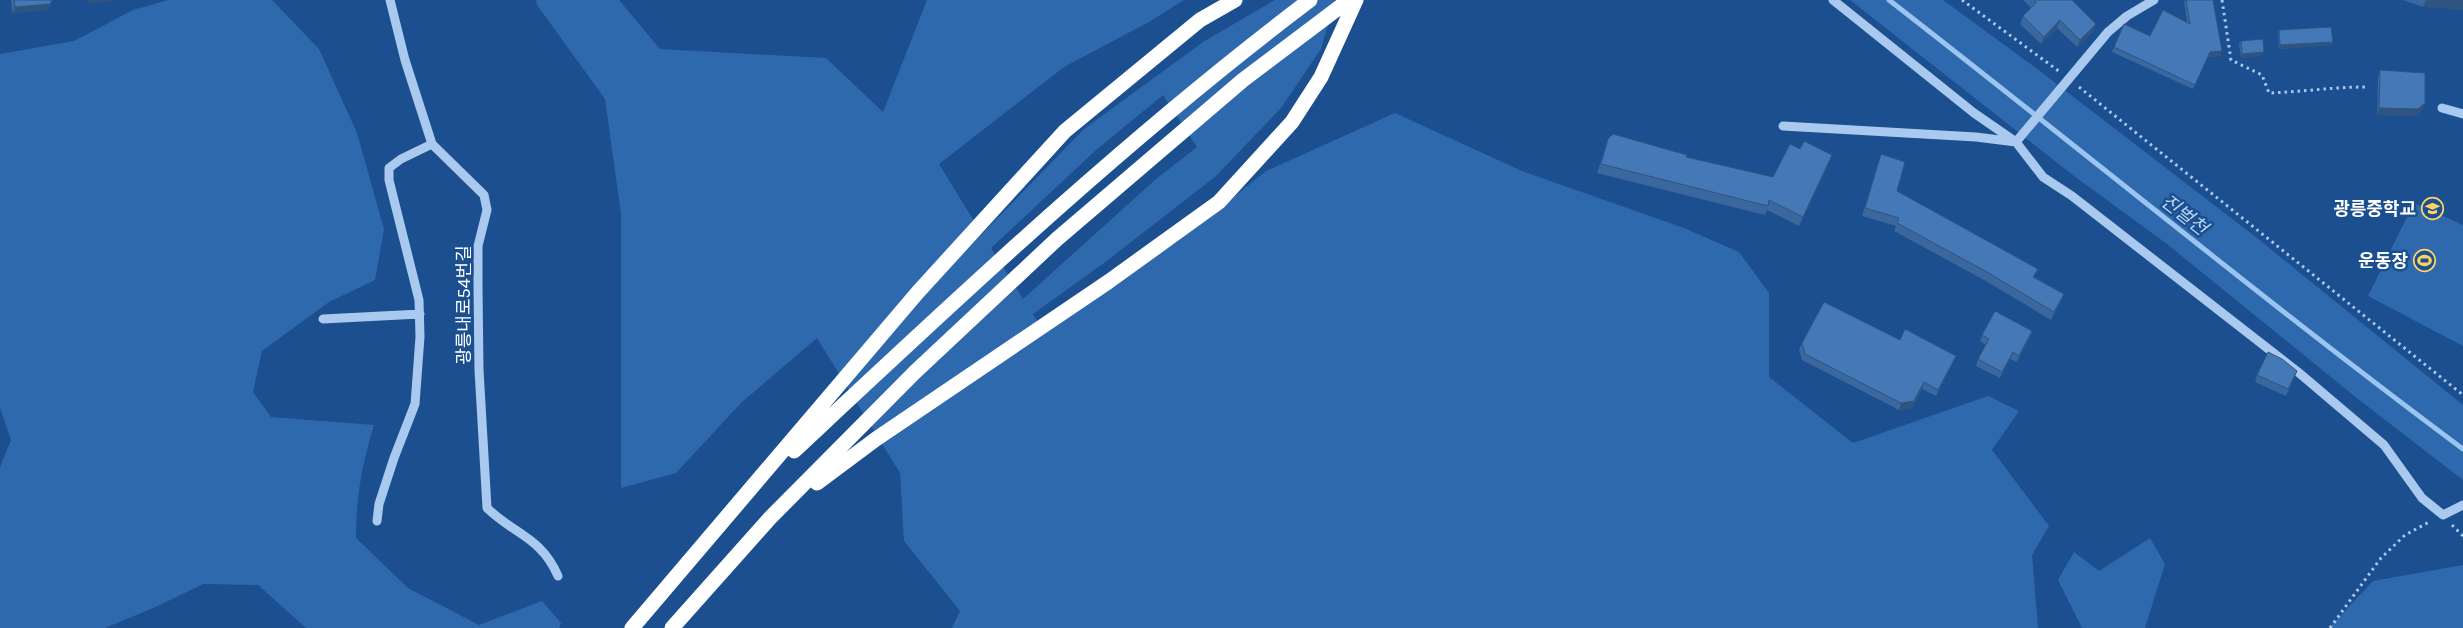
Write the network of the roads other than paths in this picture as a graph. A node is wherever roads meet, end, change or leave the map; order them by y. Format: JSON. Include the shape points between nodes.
{"nodes":[{"id":1,"x":390,"y":0,"type":"edge"},
{"id":2,"x":1235,"y":0,"type":"edge"},
{"id":3,"x":1310,"y":0,"type":"edge"},
{"id":4,"x":1348,"y":0,"type":"edge"},
{"id":5,"x":1356,"y":0,"type":"edge"},
{"id":6,"x":1833,"y":0,"type":"edge"},
{"id":7,"x":2154,"y":0,"type":"edge"},
{"id":8,"x":2442,"y":108,"type":"dead end"},
{"id":9,"x":2463,"y":114,"type":"edge"},
{"id":10,"x":1782,"y":126,"type":"dead end"},
{"id":11,"x":2016,"y":142,"type":"junction"},
{"id":12,"x":432,"y":144,"type":"junction"},
{"id":13,"x":420,"y":314,"type":"junction"},
{"id":14,"x":323,"y":319,"type":"dead end"},
{"id":15,"x":742,"y":500,"type":"junction"},
{"id":16,"x":2463,"y":505,"type":"edge"},
{"id":17,"x":770,"y":518,"type":"junction"},
{"id":18,"x":377,"y":521,"type":"dead end"},
{"id":19,"x":558,"y":576,"type":"dead end"},
{"id":20,"x":632,"y":628,"type":"edge"},
{"id":21,"x":672,"y":628,"type":"edge"}],
"edges":[{"from":1,"to":12,"type":"street","name":"광릉내로54번길"},
{"from":2,"to":15,"type":"highway","via":[[1200,20],[1065,132],[918,292]]},
{"from":3,"to":15,"type":"highway","via":[[1229,61],[1070,196]]},
{"from":4,"to":17,"type":"highway","via":[[1242,80],[1057,239],[915,372]]},
{"from":5,"to":17,"type":"highway","via":[[1321,77],[1292,122],[1219,202],[1108,282],[876,439]]},
{"from":6,"to":11,"type":"street","via":[[1974,113]]},
{"from":7,"to":11,"type":"street","via":[[2108,32]]},
{"from":8,"to":9,"type":"street"},
{"from":10,"to":11,"type":"street"},
{"from":11,"to":16,"type":"street","via":[[2043,177],[2080,202],[2290,366],[2384,445],[2422,498],[2443,515]]},
{"from":12,"to":13,"type":"street","via":[[389,168]]},
{"from":12,"to":19,"type":"street","name":"광릉내로54번길","via":[[484,195],[487,210],[478,246],[478,287],[479,370],[488,508],[502,522],[535,541]]},
{"from":13,"to":14,"type":"street"},
{"from":13,"to":18,"type":"street","via":[[415,404],[391,467]]},
{"from":15,"to":20,"type":"highway"},
{"from":17,"to":21,"type":"highway"}]}
